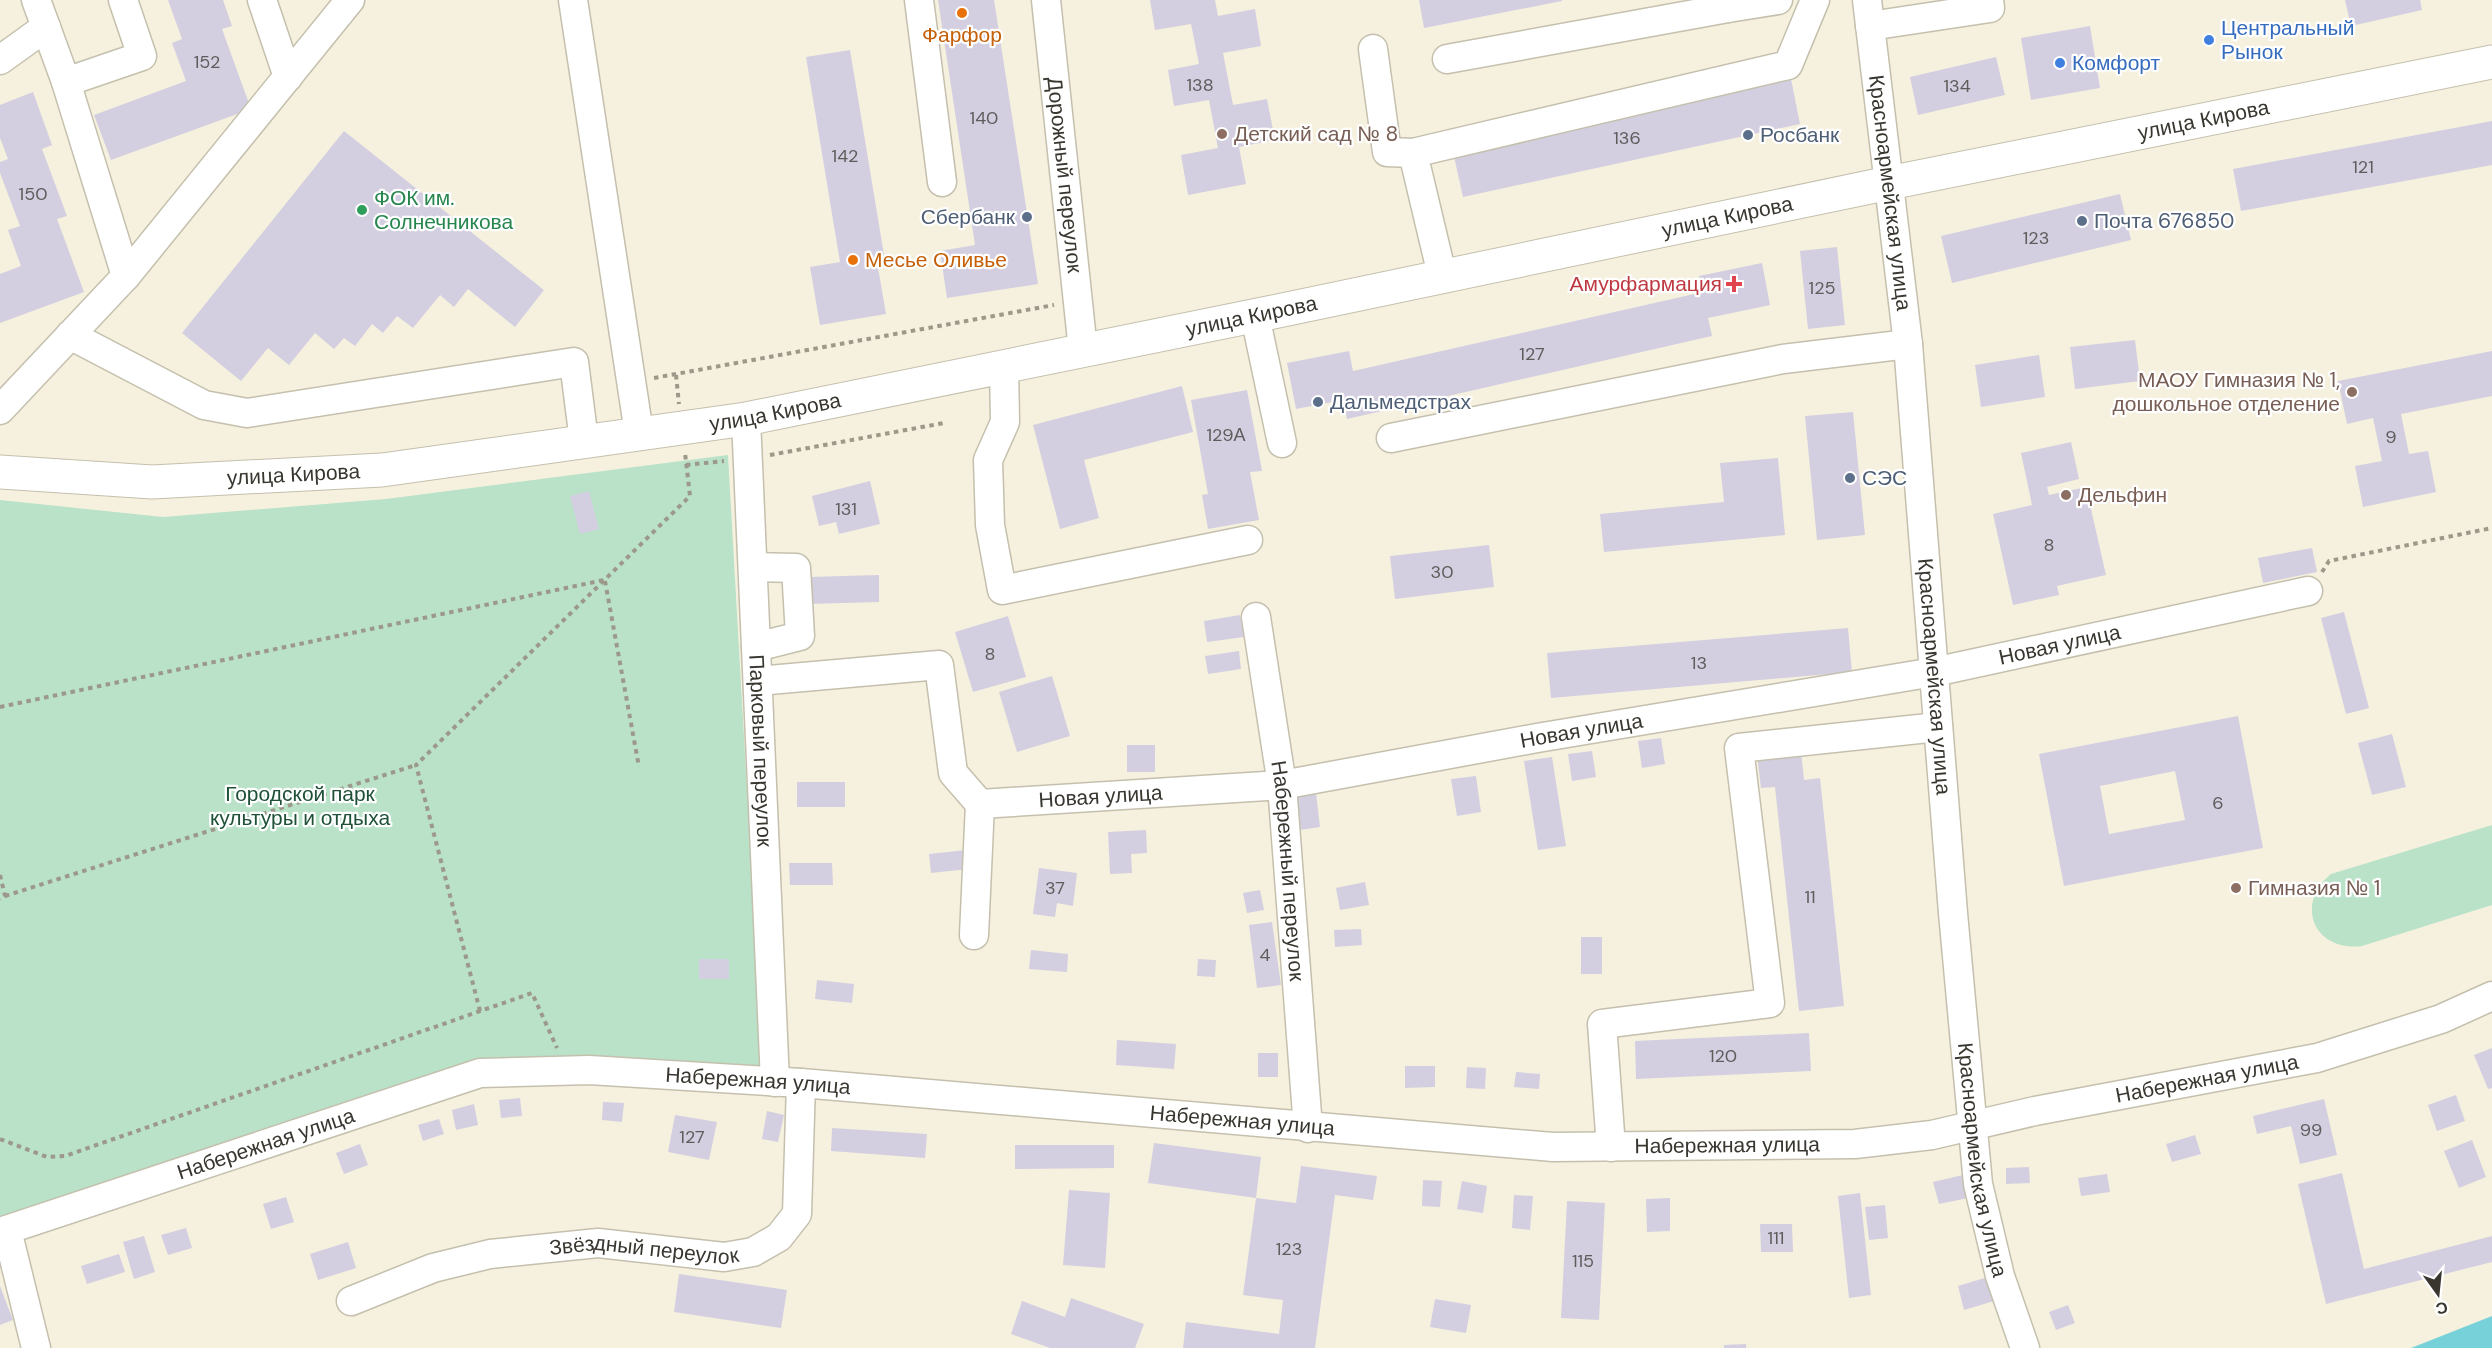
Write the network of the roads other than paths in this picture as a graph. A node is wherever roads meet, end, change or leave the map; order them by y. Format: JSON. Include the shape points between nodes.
{"nodes":[{"id":1,"x":36,"y":0,"type":"edge"},
{"id":2,"x":123,"y":0,"type":"edge"},
{"id":3,"x":262,"y":0,"type":"edge"},
{"id":4,"x":350,"y":0,"type":"edge"},
{"id":5,"x":573,"y":0,"type":"edge"},
{"id":6,"x":919,"y":0,"type":"edge"},
{"id":7,"x":1046,"y":0,"type":"edge"},
{"id":8,"x":1778,"y":0,"type":"edge"},
{"id":9,"x":1815,"y":0,"type":"edge"},
{"id":10,"x":1989,"y":0,"type":"edge"},
{"id":11,"x":1727,"y":4,"type":"edge"},
{"id":12,"x":1869,"y":13,"type":"edge"},
{"id":13,"x":46,"y":27,"type":"junction"},
{"id":14,"x":1373,"y":49,"type":"dead end"},
{"id":15,"x":1447,"y":58,"type":"dead end"},
{"id":16,"x":0,"y":60,"type":"edge"},
{"id":17,"x":2492,"y":62,"type":"edge"},
{"id":18,"x":288,"y":77,"type":"junction"},
{"id":19,"x":66,"y":82,"type":"junction"},
{"id":20,"x":1413,"y":153,"type":"junction"},
{"id":21,"x":942,"y":182,"type":"dead end"},
{"id":22,"x":1889,"y":183,"type":"junction"},
{"id":23,"x":126,"y":276,"type":"junction"},
{"id":24,"x":1442,"y":276,"type":"junction"},
{"id":25,"x":1255,"y":316,"type":"junction"},
{"id":26,"x":70,"y":335,"type":"junction"},
{"id":27,"x":1908,"y":344,"type":"junction"},
{"id":28,"x":1083,"y":350,"type":"junction"},
{"id":29,"x":1004,"y":366,"type":"junction"},
{"id":30,"x":0,"y":410,"type":"edge"},
{"id":31,"x":746,"y":418,"type":"junction"},
{"id":32,"x":639,"y":433,"type":"junction"},
{"id":33,"x":1391,"y":438,"type":"dead end"},
{"id":34,"x":584,"y":441,"type":"junction"},
{"id":35,"x":1282,"y":444,"type":"dead end"},
{"id":36,"x":0,"y":472,"type":"edge"},
{"id":37,"x":1248,"y":540,"type":"dead end"},
{"id":38,"x":753,"y":567,"type":"junction"},
{"id":39,"x":2308,"y":591,"type":"road end"},
{"id":40,"x":1256,"y":617,"type":"dead end"},
{"id":41,"x":756,"y":647,"type":"junction"},
{"id":42,"x":1934,"y":672,"type":"junction"},
{"id":43,"x":758,"y":681,"type":"junction"},
{"id":44,"x":1938,"y":727,"type":"junction"},
{"id":45,"x":1282,"y":785,"type":"junction"},
{"id":46,"x":980,"y":804,"type":"junction"},
{"id":47,"x":974,"y":935,"type":"dead end"},
{"id":48,"x":2492,"y":996,"type":"edge"},
{"id":49,"x":788,"y":1082,"type":"junction"},
{"id":50,"x":1974,"y":1125,"type":"junction"},
{"id":51,"x":1308,"y":1128,"type":"junction"},
{"id":52,"x":1611,"y":1147,"type":"junction"},
{"id":53,"x":4,"y":1231,"type":"edge"},
{"id":54,"x":351,"y":1301,"type":"dead end"},
{"id":55,"x":36,"y":1348,"type":"edge"},
{"id":56,"x":2025,"y":1348,"type":"edge"}],
"edges":[{"from":1,"to":13,"type":"street"},
{"from":2,"to":19,"type":"street","via":[[142,56]]},
{"from":3,"to":18,"type":"street"},
{"from":4,"to":18,"type":"street"},
{"from":5,"to":32,"type":"street"},
{"from":6,"to":21,"type":"street"},
{"from":7,"to":28,"type":"street","name":"Дорожный переулок"},
{"from":8,"to":11,"type":"street"},
{"from":9,"to":20,"type":"street","via":[[1788,65]]},
{"from":10,"to":12,"type":"street","via":[[1990,8]]},
{"from":11,"to":15,"type":"street"},
{"from":12,"to":22,"type":"street","name":"Красноармейская улица"},
{"from":13,"to":16,"type":"street"},
{"from":13,"to":19,"type":"street"},
{"from":14,"to":20,"type":"street","via":[[1387,152]]},
{"from":17,"to":22,"type":"main road","name":"улица Кирова"},
{"from":18,"to":23,"type":"street"},
{"from":19,"to":23,"type":"street"},
{"from":20,"to":24,"type":"street"},
{"from":22,"to":24,"type":"main road","name":"улица Кирова"},
{"from":22,"to":27,"type":"street","name":"Красноармейская улица"},
{"from":23,"to":26,"type":"street"},
{"from":24,"to":25,"type":"main road","name":"улица Кирова"},
{"from":25,"to":28,"type":"main road","name":"улица Кирова"},
{"from":25,"to":35,"type":"street"},
{"from":26,"to":30,"type":"street"},
{"from":26,"to":34,"type":"street","via":[[204,405],[247,413],[574,362]]},
{"from":27,"to":33,"type":"street","via":[[1783,359]]},
{"from":27,"to":42,"type":"street","name":"Красноармейская улица"},
{"from":28,"to":29,"type":"main road","name":"улица Кирова"},
{"from":29,"to":31,"type":"main road","name":"улица Кирова"},
{"from":29,"to":37,"type":"street","via":[[1005,422],[988,460],[990,525],[1002,590]]},
{"from":31,"to":32,"type":"main road","name":"улица Кирова"},
{"from":31,"to":38,"type":"street","name":"Парковый переулок"},
{"from":32,"to":34,"type":"main road","name":"улица Кирова"},
{"from":34,"to":36,"type":"main road","name":"улица Кирова","via":[[382,470],[152,482]]},
{"from":38,"to":41,"type":"street","name":"Парковый переулок"},
{"from":38,"to":41,"type":"street","via":[[796,568],[800,636]]},
{"from":39,"to":42,"type":"street","name":"Новая улица"},
{"from":40,"to":45,"type":"street","name":"Набережный переулок"},
{"from":41,"to":43,"type":"street","name":"Парковый переулок"},
{"from":42,"to":44,"type":"street","name":"Красноармейская улица"},
{"from":42,"to":45,"type":"street","name":"Новая улица"},
{"from":43,"to":46,"type":"street","via":[[939,665],[953,773]]},
{"from":43,"to":49,"type":"street","name":"Парковый переулок"},
{"from":44,"to":50,"type":"street","name":"Красноармейская улица"},
{"from":44,"to":52,"type":"street","via":[[1739,748],[1770,1003],[1602,1024]]},
{"from":45,"to":46,"type":"street","name":"Новая улица"},
{"from":45,"to":51,"type":"street","name":"Набережный переулок"},
{"from":46,"to":47,"type":"street"},
{"from":48,"to":50,"type":"street","name":"Набережная улица","via":[[2441,1019],[2318,1058]]},
{"from":49,"to":51,"type":"street","name":"Набережная улица"},
{"from":49,"to":53,"type":"street","name":"Набережная улица","via":[[589,1070],[480,1073]]},
{"from":49,"to":54,"type":"street","name":"Звёздный переулок","via":[[796,1214],[779,1237],[753,1252],[724,1257],[598,1243],[490,1254],[433,1268]]},
{"from":50,"to":52,"type":"street","name":"Набережная улица","via":[[1932,1135],[1856,1144]]},
{"from":50,"to":56,"type":"street","name":"Красноармейская улица","via":[[1978,1184],[2000,1276]]},
{"from":51,"to":52,"type":"street","name":"Набережная улица","via":[[1553,1147]]},
{"from":53,"to":55,"type":"street"}]}
